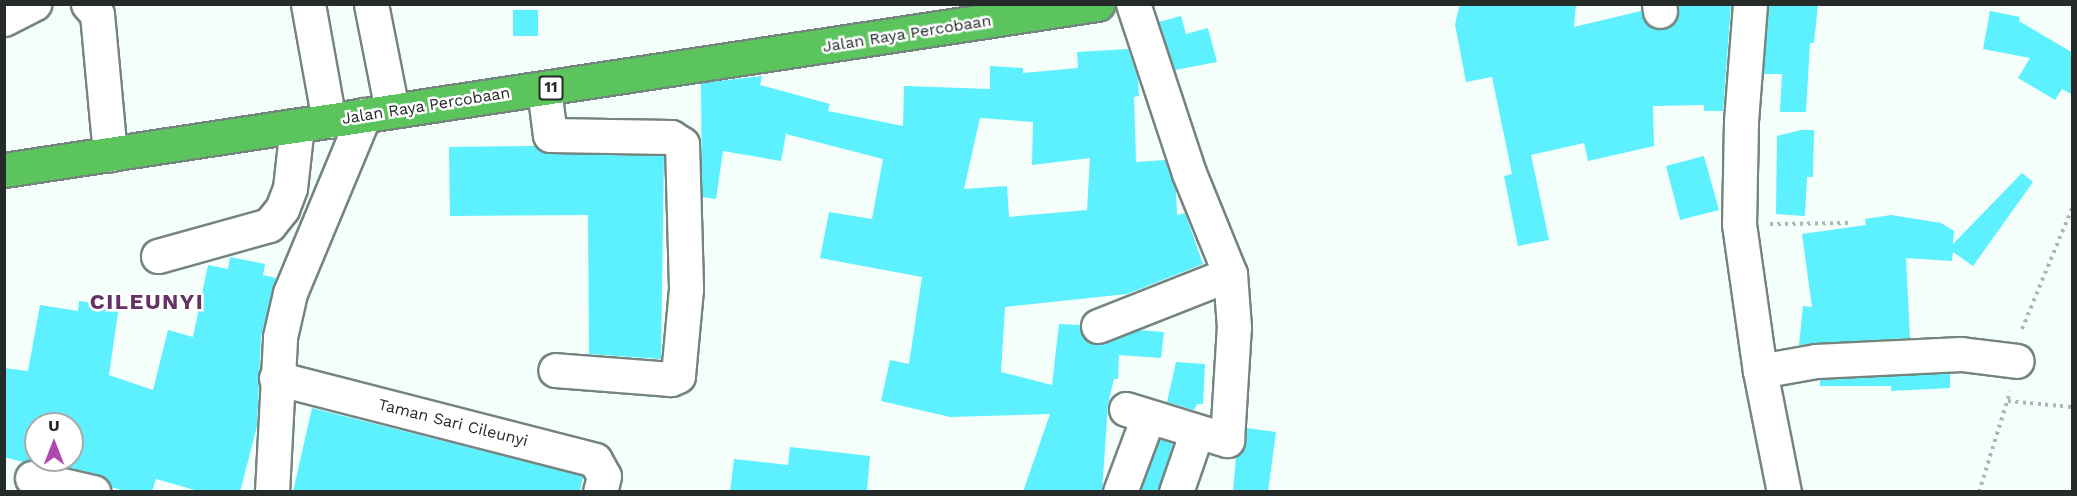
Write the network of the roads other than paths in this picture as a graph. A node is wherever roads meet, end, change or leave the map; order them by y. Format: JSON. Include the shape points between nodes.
{"nodes":[{"id":1,"x":34,"y":4,"type":"edge"},
{"id":2,"x":88,"y":4,"type":"edge"},
{"id":3,"x":308,"y":4,"type":"edge"},
{"id":4,"x":371,"y":4,"type":"edge"},
{"id":5,"x":1098,"y":4,"type":"edge"},
{"id":6,"x":1132,"y":4,"type":"edge"},
{"id":7,"x":1750,"y":4,"type":"edge"},
{"id":8,"x":4,"y":20,"type":"edge"},
{"id":9,"x":544,"y":89,"type":"junction"},
{"id":10,"x":378,"y":113,"type":"junction"},
{"id":11,"x":329,"y":121,"type":"junction"},
{"id":12,"x":297,"y":126,"type":"junction"},
{"id":13,"x":110,"y":154,"type":"junction"},
{"id":14,"x":4,"y":171,"type":"edge"},
{"id":15,"x":158,"y":256,"type":"dead end"},
{"id":16,"x":1230,"y":274,"type":"junction"},
{"id":17,"x":1098,"y":326,"type":"dead end"},
{"id":18,"x":2017,"y":361,"type":"road end"},
{"id":19,"x":555,"y":370,"type":"dead end"},
{"id":20,"x":1760,"y":371,"type":"junction"},
{"id":21,"x":276,"y":378,"type":"junction"},
{"id":22,"x":1196,"y":434,"type":"junction"},
{"id":23,"x":32,"y":478,"type":"dead end"},
{"id":24,"x":93,"y":492,"type":"edge"},
{"id":25,"x":272,"y":492,"type":"edge"},
{"id":26,"x":600,"y":492,"type":"edge"},
{"id":27,"x":1120,"y":492,"type":"edge"},
{"id":28,"x":1176,"y":492,"type":"edge"},
{"id":29,"x":1784,"y":492,"type":"edge"}],
"edges":[{"from":1,"to":8,"type":"street"},
{"from":2,"to":13,"type":"street","via":[[97,14]]},
{"from":3,"to":11,"type":"street"},
{"from":4,"to":10,"type":"street"},
{"from":5,"to":9,"type":"highway","name":"Jalan Raya Percobaan","number":"11"},
{"from":6,"to":16,"type":"street","via":[[1189,173]]},
{"from":7,"to":20,"type":"street","via":[[1741,123],[1739,224]]},
{"from":9,"to":10,"type":"highway","name":"Jalan Raya Percobaan","number":"11"},
{"from":9,"to":19,"type":"street","via":[[550,135],[671,137],[682,144],[686,289],[678,375],[671,379]]},
{"from":10,"to":11,"type":"highway","name":"Jalan Raya Percobaan","number":"11"},
{"from":10,"to":21,"type":"street","via":[[290,293]]},
{"from":11,"to":12,"type":"highway","name":"Jalan Raya Percobaan","number":"11"},
{"from":12,"to":13,"type":"highway","name":"Jalan Raya Percobaan","number":"11"},
{"from":12,"to":15,"type":"street","via":[[290,188],[282,209],[269,225]]},
{"from":13,"to":14,"type":"highway","name":"Jalan Raya Percobaan","number":"11"},
{"from":16,"to":17,"type":"street"},
{"from":16,"to":22,"type":"street","via":[[1234,327],[1227,440]]},
{"from":18,"to":20,"type":"street","via":[[1960,354],[1816,361]]},
{"from":20,"to":29,"type":"street"},
{"from":21,"to":25,"type":"street"},
{"from":21,"to":26,"type":"street","name":"Taman Sari Cileunyi","via":[[595,460],[604,476]]},
{"from":22,"to":27,"type":"street","via":[[1137,413]]},
{"from":22,"to":28,"type":"street"},
{"from":23,"to":24,"type":"street"}]}
